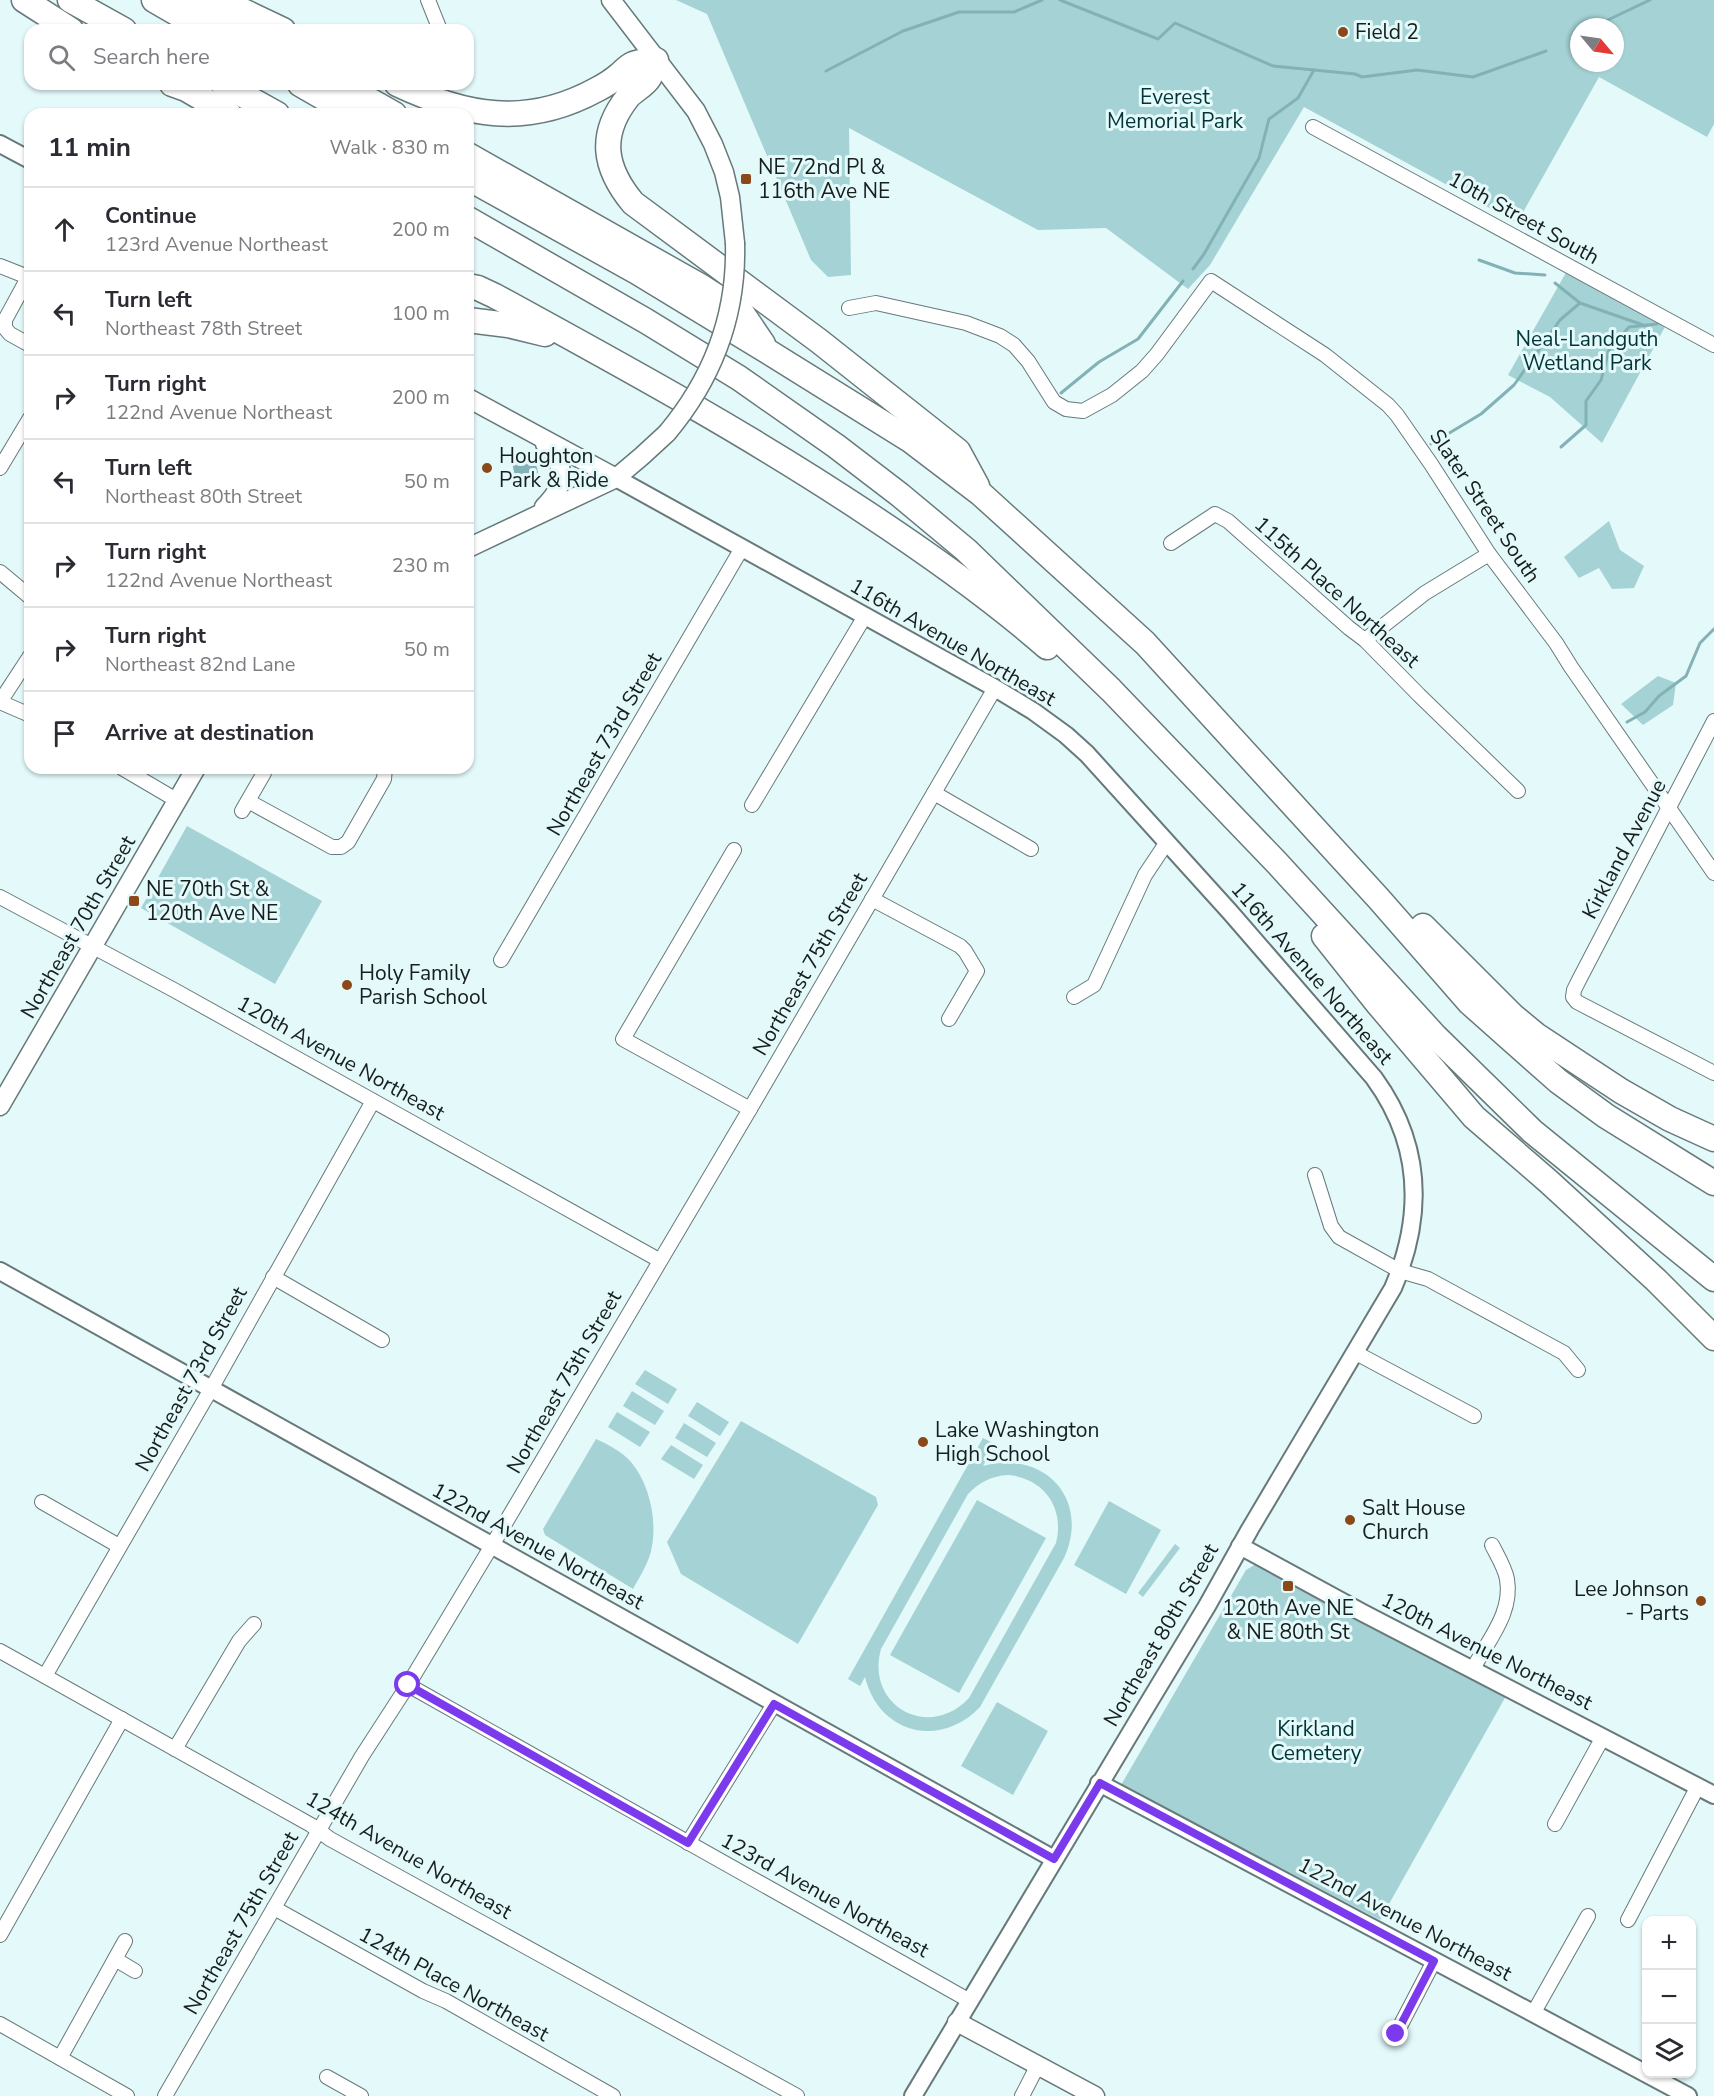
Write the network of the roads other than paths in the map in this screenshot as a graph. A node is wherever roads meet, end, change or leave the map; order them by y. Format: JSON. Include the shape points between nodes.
{"nodes":[{"id":1,"x":24,"y":0,"type":"edge"},
{"id":2,"x":70,"y":0,"type":"edge"},
{"id":3,"x":154,"y":0,"type":"edge"},
{"id":4,"x":190,"y":0,"type":"edge"},
{"id":5,"x":220,"y":0,"type":"edge"},
{"id":6,"x":428,"y":0,"type":"edge"},
{"id":7,"x":611,"y":0,"type":"edge"},
{"id":8,"x":62,"y":24,"type":"edge"},
{"id":9,"x":113,"y":24,"type":"edge"},
{"id":10,"x":196,"y":24,"type":"edge"},
{"id":11,"x":233,"y":24,"type":"edge"},
{"id":12,"x":270,"y":24,"type":"edge"},
{"id":13,"x":438,"y":24,"type":"edge"},
{"id":14,"x":656,"y":60,"type":"junction"},
{"id":15,"x":165,"y":90,"type":"edge"},
{"id":16,"x":188,"y":90,"type":"edge"},
{"id":17,"x":234,"y":90,"type":"edge"},
{"id":18,"x":310,"y":90,"type":"edge"},
{"id":19,"x":352,"y":90,"type":"edge"},
{"id":20,"x":410,"y":90,"type":"edge"},
{"id":21,"x":194,"y":108,"type":"edge"},
{"id":22,"x":219,"y":108,"type":"edge"},
{"id":23,"x":266,"y":108,"type":"edge"},
{"id":24,"x":342,"y":108,"type":"edge"},
{"id":25,"x":383,"y":108,"type":"edge"},
{"id":26,"x":458,"y":108,"type":"edge"},
{"id":27,"x":474,"y":111,"type":"edge"},
{"id":28,"x":1313,"y":127,"type":"dead end"},
{"id":29,"x":0,"y":144,"type":"edge"},
{"id":30,"x":24,"y":157,"type":"edge"},
{"id":31,"x":474,"y":158,"type":"edge"},
{"id":32,"x":474,"y":181,"type":"edge"},
{"id":33,"x":474,"y":222,"type":"edge"},
{"id":34,"x":0,"y":266,"type":"edge"},
{"id":35,"x":24,"y":273,"type":"edge"},
{"id":36,"x":24,"y":284,"type":"edge"},
{"id":37,"x":474,"y":287,"type":"edge"},
{"id":38,"x":849,"y":308,"type":"dead end"},
{"id":39,"x":474,"y":321,"type":"edge"},
{"id":40,"x":24,"y":342,"type":"edge"},
{"id":41,"x":1714,"y":345,"type":"edge"},
{"id":42,"x":767,"y":351,"type":"junction"},
{"id":43,"x":600,"y":353,"type":"junction"},
{"id":44,"x":474,"y":401,"type":"edge"},
{"id":45,"x":24,"y":428,"type":"edge"},
{"id":46,"x":538,"y":436,"type":"junction"},
{"id":47,"x":0,"y":468,"type":"edge"},
{"id":48,"x":616,"y":477,"type":"junction"},
{"id":49,"x":981,"y":494,"type":"junction"},
{"id":50,"x":538,"y":513,"type":"junction"},
{"id":51,"x":1171,"y":543,"type":"dead end"},
{"id":52,"x":474,"y":545,"type":"edge"},
{"id":53,"x":742,"y":548,"type":"junction"},
{"id":54,"x":1489,"y":554,"type":"junction"},
{"id":55,"x":0,"y":572,"type":"edge"},
{"id":56,"x":24,"y":592,"type":"edge"},
{"id":57,"x":865,"y":616,"type":"junction"},
{"id":58,"x":1365,"y":640,"type":"junction"},
{"id":59,"x":24,"y":665,"type":"edge"},
{"id":60,"x":994,"y":688,"type":"junction"},
{"id":61,"x":1111,"y":690,"type":"junction"},
{"id":62,"x":0,"y":702,"type":"edge"},
{"id":63,"x":24,"y":712,"type":"edge"},
{"id":64,"x":1714,"y":721,"type":"edge"},
{"id":65,"x":133,"y":774,"type":"edge"},
{"id":66,"x":193,"y":774,"type":"edge"},
{"id":67,"x":263,"y":774,"type":"edge"},
{"id":68,"x":384,"y":774,"type":"edge"},
{"id":69,"x":1518,"y":791,"type":"dead end"},
{"id":70,"x":934,"y":793,"type":"junction"},
{"id":71,"x":178,"y":801,"type":"junction"},
{"id":72,"x":752,"y":805,"type":"dead end"},
{"id":73,"x":1669,"y":809,"type":"junction"},
{"id":74,"x":1167,"y":842,"type":"junction"},
{"id":75,"x":1031,"y":849,"type":"dead end"},
{"id":76,"x":734,"y":850,"type":"dead end"},
{"id":77,"x":1278,"y":864,"type":"junction"},
{"id":78,"x":1714,"y":873,"type":"edge"},
{"id":79,"x":0,"y":897,"type":"edge"},
{"id":80,"x":872,"y":899,"type":"junction"},
{"id":81,"x":1379,"y":899,"type":"junction"},
{"id":82,"x":93,"y":947,"type":"junction"},
{"id":83,"x":501,"y":960,"type":"dead end"},
{"id":84,"x":1074,"y":997,"type":"dead end"},
{"id":85,"x":949,"y":1019,"type":"dead end"},
{"id":86,"x":1714,"y":1074,"type":"edge"},
{"id":87,"x":373,"y":1101,"type":"junction"},
{"id":88,"x":0,"y":1106,"type":"edge"},
{"id":89,"x":750,"y":1109,"type":"junction"},
{"id":90,"x":1714,"y":1139,"type":"edge"},
{"id":91,"x":1315,"y":1175,"type":"dead end"},
{"id":92,"x":1714,"y":1183,"type":"edge"},
{"id":93,"x":1414,"y":1185,"type":"joint"},
{"id":94,"x":659,"y":1260,"type":"junction"},
{"id":95,"x":0,"y":1271,"type":"edge"},
{"id":96,"x":1400,"y":1271,"type":"junction"},
{"id":97,"x":273,"y":1277,"type":"junction"},
{"id":98,"x":1714,"y":1279,"type":"edge"},
{"id":99,"x":1714,"y":1338,"type":"edge"},
{"id":100,"x":382,"y":1340,"type":"dead end"},
{"id":101,"x":1356,"y":1353,"type":"junction"},
{"id":102,"x":1578,"y":1370,"type":"dead end"},
{"id":103,"x":211,"y":1389,"type":"junction"},
{"id":104,"x":1473,"y":1416,"type":"dead end"},
{"id":105,"x":42,"y":1502,"type":"dead end"},
{"id":106,"x":1492,"y":1545,"type":"dead end"},
{"id":107,"x":119,"y":1546,"type":"junction"},
{"id":108,"x":491,"y":1546,"type":"junction"},
{"id":109,"x":1240,"y":1546,"type":"junction"},
{"id":110,"x":254,"y":1624,"type":"dead end"},
{"id":111,"x":1,"y":1652,"type":"edge"},
{"id":112,"x":1473,"y":1669,"type":"junction"},
{"id":113,"x":45,"y":1676,"type":"junction"},
{"id":114,"x":408,"y":1685,"type":"junction"},
{"id":115,"x":774,"y":1704,"type":"junction"},
{"id":116,"x":122,"y":1719,"type":"junction"},
{"id":117,"x":1603,"y":1737,"type":"junction"},
{"id":118,"x":175,"y":1749,"type":"junction"},
{"id":119,"x":1100,"y":1783,"type":"junction"},
{"id":120,"x":1698,"y":1786,"type":"junction"},
{"id":121,"x":1714,"y":1795,"type":"edge"},
{"id":122,"x":1555,"y":1824,"type":"dead end"},
{"id":123,"x":318,"y":1830,"type":"junction"},
{"id":124,"x":688,"y":1843,"type":"junction"},
{"id":125,"x":1054,"y":1859,"type":"junction"},
{"id":126,"x":274,"y":1908,"type":"junction"},
{"id":127,"x":1588,"y":1916,"type":"dead end"},
{"id":128,"x":1628,"y":1920,"type":"dead end"},
{"id":129,"x":0,"y":1935,"type":"edge"},
{"id":130,"x":125,"y":1941,"type":"dead end"},
{"id":131,"x":115,"y":1959,"type":"junction"},
{"id":132,"x":1434,"y":1961,"type":"junction"},
{"id":133,"x":135,"y":1971,"type":"dead end"},
{"id":134,"x":970,"y":2001,"type":"junction"},
{"id":135,"x":1534,"y":2012,"type":"junction"},
{"id":136,"x":957,"y":2022,"type":"junction"},
{"id":137,"x":0,"y":2024,"type":"edge"},
{"id":138,"x":1396,"y":2034,"type":"dead end"},
{"id":139,"x":60,"y":2058,"type":"junction"},
{"id":140,"x":1038,"y":2065,"type":"junction"},
{"id":141,"x":327,"y":2077,"type":"dead end"},
{"id":142,"x":127,"y":2096,"type":"edge"},
{"id":143,"x":165,"y":2096,"type":"edge"},
{"id":144,"x":362,"y":2096,"type":"edge"},
{"id":145,"x":613,"y":2096,"type":"edge"},
{"id":146,"x":797,"y":2096,"type":"edge"},
{"id":147,"x":913,"y":2096,"type":"edge"},
{"id":148,"x":1022,"y":2096,"type":"edge"},
{"id":149,"x":1095,"y":2096,"type":"edge"},
{"id":150,"x":1688,"y":2096,"type":"edge"}],
"edges":[{"from":1,"to":8,"type":"highway"},
{"from":2,"to":9,"type":"highway"},
{"from":3,"to":10,"type":"highway"},
{"from":4,"to":11,"type":"highway"},
{"from":5,"to":12,"type":"highway"},
{"from":6,"to":13,"type":"street"},
{"from":7,"to":14,"type":"main road"},
{"from":14,"to":27,"type":"highway","via":[[632,64],[596,90],[555,107],[513,114]]},
{"from":14,"to":48,"type":"main road","bridge":true,"via":[[696,111],[713,144],[730,197],[736,263],[731,305],[702,384],[667,433]]},
{"from":14,"to":49,"type":"highway","via":[[649,79],[631,94],[613,120],[608,155],[621,189],[633,203],[819,341],[958,451]]},
{"from":15,"to":21,"type":"highway"},
{"from":16,"to":22,"type":"highway"},
{"from":17,"to":23,"type":"highway"},
{"from":18,"to":24,"type":"highway"},
{"from":19,"to":25,"type":"highway"},
{"from":20,"to":26,"type":"highway"},
{"from":28,"to":41,"type":"street","name":"10th Street South"},
{"from":29,"to":30,"type":"street"},
{"from":31,"to":42,"type":"highway","via":[[742,313]]},
{"from":32,"to":42,"type":"highway","via":[[637,272]]},
{"from":33,"to":61,"type":"highway","via":[[740,378],[836,446],[966,550]]},
{"from":34,"to":35,"type":"street"},
{"from":36,"to":40,"type":"street","via":[[5,320],[10,334]]},
{"from":37,"to":43,"type":"highway"},
{"from":38,"to":54,"type":"street","name":"Slater Street South","via":[[876,303],[966,323],[1000,336],[1028,361],[1054,402],[1066,409],[1083,411],[1112,395],[1142,371],[1210,281],[1342,367],[1388,405]]},
{"from":39,"to":43,"type":"highway","via":[[531,329]]},
{"from":42,"to":49,"type":"highway","via":[[910,440]]},
{"from":43,"to":61,"type":"highway","via":[[810,475],[936,559],[1084,680]]},
{"from":44,"to":46,"type":"main road","name":"116th Avenue Northeast"},
{"from":45,"to":47,"type":"street"},
{"from":46,"to":48,"type":"main road","name":"116th Avenue Northeast"},
{"from":46,"to":50,"type":"main road","via":[[561,465],[560,489]]},
{"from":48,"to":50,"type":"main road"},
{"from":48,"to":53,"type":"street","name":"116th Avenue Northeast"},
{"from":49,"to":81,"type":"highway","via":[[1145,643]]},
{"from":50,"to":52,"type":"main road"},
{"from":51,"to":58,"type":"street","name":"115th Place Northeast","via":[[1215,514],[1228,521]]},
{"from":53,"to":57,"type":"street","name":"116th Avenue Northeast"},
{"from":53,"to":83,"type":"street","name":"Northeast 73rd Street"},
{"from":54,"to":58,"type":"street","via":[[1425,593]]},
{"from":54,"to":73,"type":"street","name":"Slater Street South","via":[[1556,643]]},
{"from":55,"to":56,"type":"street"},
{"from":57,"to":60,"type":"street","name":"116th Avenue Northeast"},
{"from":57,"to":72,"type":"street"},
{"from":58,"to":69,"type":"street","name":"115th Place Northeast"},
{"from":59,"to":62,"type":"street"},
{"from":60,"to":70,"type":"street","name":"Northeast 75th Street"},
{"from":60,"to":74,"type":"street","name":"116th Avenue Northeast","via":[[1066,735]]},
{"from":61,"to":77,"type":"highway"},
{"from":62,"to":63,"type":"street"},
{"from":64,"to":73,"type":"street","name":"Kirkland Avenue"},
{"from":65,"to":71,"type":"street"},
{"from":66,"to":71,"type":"main road","name":"Northeast 70th Street"},
{"from":67,"to":68,"type":"street","via":[[245,806],[340,848],[348,842]]},
{"from":70,"to":75,"type":"street"},
{"from":70,"to":80,"type":"street","name":"Northeast 75th Street"},
{"from":71,"to":82,"type":"main road","name":"Northeast 70th Street"},
{"from":73,"to":78,"type":"street","name":"Slater Street South"},
{"from":73,"to":86,"type":"street","name":"Kirkland Avenue","via":[[1573,997]]},
{"from":74,"to":84,"type":"street","via":[[1144,875],[1094,985]]},
{"from":74,"to":93,"type":"street","name":"116th Avenue Northeast","via":[[1388,1096],[1405,1135]]},
{"from":76,"to":89,"type":"street","via":[[623,1039]]},
{"from":77,"to":98,"type":"highway","via":[[1435,1036],[1532,1131]]},
{"from":77,"to":99,"type":"highway","via":[[1287,887],[1378,1005],[1474,1117],[1656,1280]]},
{"from":79,"to":82,"type":"street","name":"120th Avenue Northeast"},
{"from":80,"to":85,"type":"street","via":[[965,951],[977,970]]},
{"from":80,"to":89,"type":"street","name":"Northeast 75th Street"},
{"from":81,"to":90,"type":"highway","via":[[1415,919],[1536,1035],[1621,1091]]},
{"from":81,"to":92,"type":"highway","via":[[1470,1003],[1558,1081],[1606,1116]]},
{"from":82,"to":87,"type":"street","name":"120th Avenue Northeast"},
{"from":82,"to":88,"type":"main road","name":"Northeast 70th Street"},
{"from":87,"to":94,"type":"street","name":"120th Avenue Northeast"},
{"from":87,"to":97,"type":"street","name":"Northeast 73rd Street"},
{"from":89,"to":94,"type":"street","name":"Northeast 75th Street"},
{"from":91,"to":96,"type":"street","via":[[1331,1226],[1339,1237]]},
{"from":93,"to":96,"type":"street","name":"Northeast 80th Street","via":[[1411,1233]]},
{"from":94,"to":108,"type":"street","name":"Northeast 75th Street"},
{"from":95,"to":103,"type":"street","name":"122nd Avenue Northeast"},
{"from":96,"to":101,"type":"street","name":"Northeast 80th Street"},
{"from":96,"to":102,"type":"street","via":[[1428,1279],[1564,1353]]},
{"from":97,"to":100,"type":"street"},
{"from":97,"to":103,"type":"street","name":"Northeast 73rd Street"},
{"from":101,"to":104,"type":"street"},
{"from":101,"to":109,"type":"street","name":"Northeast 80th Street"},
{"from":103,"to":107,"type":"street","name":"Northeast 73rd Street"},
{"from":103,"to":108,"type":"street","name":"122nd Avenue Northeast"},
{"from":105,"to":107,"type":"street"},
{"from":106,"to":112,"type":"street","via":[[1507,1577],[1509,1596],[1504,1614]]},
{"from":107,"to":113,"type":"street","name":"Northeast 73rd Street"},
{"from":108,"to":114,"type":"street","name":"Northeast 75th Street"},
{"from":108,"to":115,"type":"street","name":"122nd Avenue Northeast"},
{"from":109,"to":112,"type":"street","name":"120th Avenue Northeast"},
{"from":109,"to":119,"type":"street","name":"Northeast 80th Street"},
{"from":110,"to":118,"type":"street","via":[[239,1641]]},
{"from":111,"to":113,"type":"street","name":"124th Avenue Northeast"},
{"from":112,"to":117,"type":"street","name":"120th Avenue Northeast"},
{"from":113,"to":116,"type":"street","name":"124th Avenue Northeast"},
{"from":114,"to":123,"type":"street","name":"Northeast 75th Street"},
{"from":114,"to":124,"type":"street","name":"123rd Avenue Northeast"},
{"from":115,"to":124,"type":"street"},
{"from":115,"to":125,"type":"street","name":"122nd Avenue Northeast"},
{"from":116,"to":118,"type":"street","name":"124th Avenue Northeast"},
{"from":116,"to":129,"type":"street"},
{"from":117,"to":120,"type":"street","name":"120th Avenue Northeast"},
{"from":117,"to":122,"type":"street"},
{"from":118,"to":123,"type":"street","name":"124th Avenue Northeast"},
{"from":119,"to":125,"type":"street","name":"Northeast 80th Street"},
{"from":119,"to":132,"type":"street","name":"122nd Avenue Northeast"},
{"from":120,"to":121,"type":"street","name":"120th Avenue Northeast"},
{"from":120,"to":128,"type":"street"},
{"from":123,"to":126,"type":"street","name":"Northeast 75th Street"},
{"from":123,"to":146,"type":"street","name":"124th Avenue Northeast"},
{"from":124,"to":134,"type":"street","name":"123rd Avenue Northeast"},
{"from":125,"to":134,"type":"street","name":"Northeast 80th Street"},
{"from":126,"to":143,"type":"street","name":"Northeast 75th Street"},
{"from":126,"to":145,"type":"street","name":"124th Place Northeast"},
{"from":127,"to":135,"type":"street"},
{"from":130,"to":131,"type":"street"},
{"from":131,"to":133,"type":"street"},
{"from":131,"to":139,"type":"street"},
{"from":132,"to":135,"type":"street","name":"122nd Avenue Northeast"},
{"from":132,"to":138,"type":"street"},
{"from":134,"to":136,"type":"street","name":"Northeast 80th Street"},
{"from":135,"to":150,"type":"street","name":"122nd Avenue Northeast"},
{"from":136,"to":140,"type":"main road"},
{"from":136,"to":147,"type":"street","name":"Northeast 80th Street"},
{"from":137,"to":139,"type":"street"},
{"from":139,"to":142,"type":"street"},
{"from":140,"to":148,"type":"street"},
{"from":140,"to":149,"type":"main road"},
{"from":141,"to":144,"type":"street"}]}
